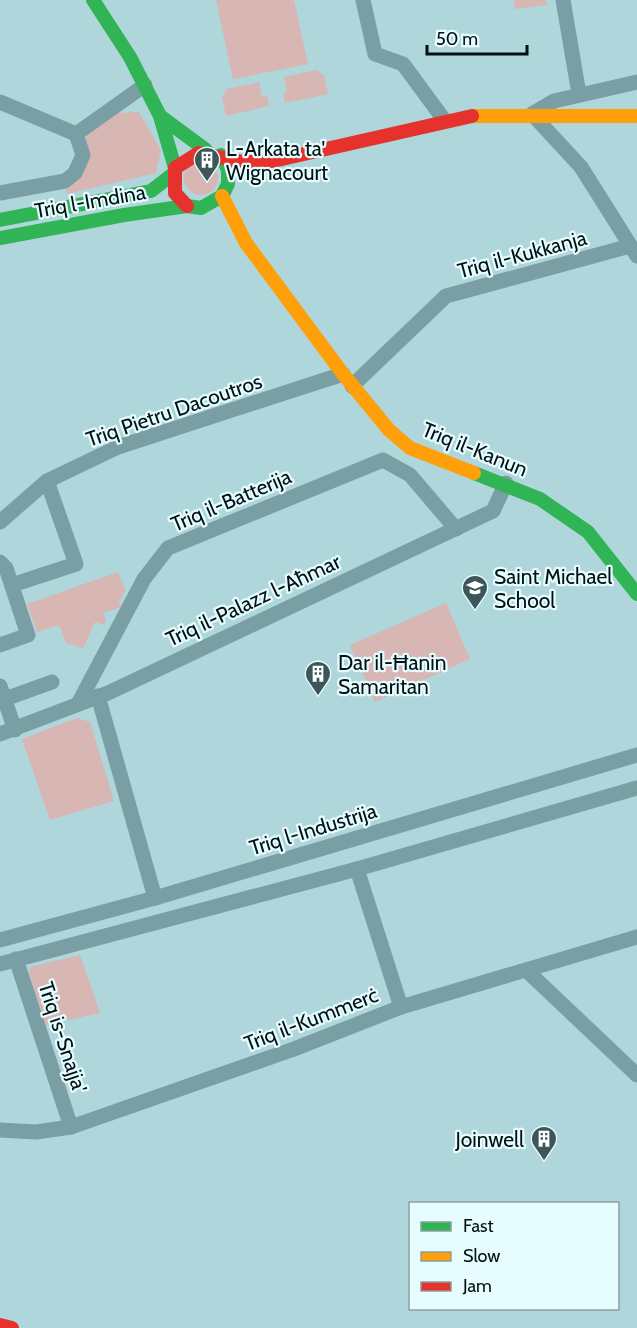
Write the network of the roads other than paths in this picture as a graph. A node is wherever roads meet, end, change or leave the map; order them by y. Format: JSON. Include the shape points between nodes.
{"nodes":[{"id":1,"x":93,"y":0,"type":"edge"},
{"id":2,"x":363,"y":0,"type":"edge"},
{"id":3,"x":563,"y":0,"type":"edge"},
{"id":4,"x":637,"y":82,"type":"edge"},
{"id":5,"x":145,"y":85,"type":"junction"},
{"id":6,"x":579,"y":94,"type":"junction"},
{"id":7,"x":0,"y":102,"type":"edge"},
{"id":8,"x":532,"y":114,"type":"junction"},
{"id":9,"x":160,"y":116,"type":"junction"},
{"id":10,"x":637,"y":116,"type":"edge"},
{"id":11,"x":445,"y":121,"type":"junction"},
{"id":12,"x":76,"y":134,"type":"junction"},
{"id":13,"x":206,"y":150,"type":"junction"},
{"id":14,"x":221,"y":155,"type":"junction"},
{"id":15,"x":273,"y":161,"type":"junction"},
{"id":16,"x":174,"y":171,"type":"junction"},
{"id":17,"x":225,"y":190,"type":"junction"},
{"id":18,"x":0,"y":193,"type":"edge"},
{"id":19,"x":187,"y":206,"type":"junction"},
{"id":20,"x":210,"y":215,"type":"junction"},
{"id":21,"x":0,"y":220,"type":"edge"},
{"id":22,"x":0,"y":238,"type":"edge"},
{"id":23,"x":246,"y":243,"type":"junction"},
{"id":24,"x":633,"y":251,"type":"edge"},
{"id":25,"x":348,"y":380,"type":"junction"},
{"id":26,"x":47,"y":482,"type":"junction"},
{"id":27,"x":506,"y":483,"type":"junction"},
{"id":28,"x":0,"y":522,"type":"edge"},
{"id":29,"x":456,"y":529,"type":"junction"},
{"id":30,"x":0,"y":562,"type":"edge"},
{"id":31,"x":12,"y":585,"type":"junction"},
{"id":32,"x":637,"y":594,"type":"edge"},
{"id":33,"x":0,"y":645,"type":"edge"},
{"id":34,"x":52,"y":682,"type":"dead end"},
{"id":35,"x":2,"y":692,"type":"edge"},
{"id":36,"x":98,"y":696,"type":"junction"},
{"id":37,"x":78,"y":705,"type":"junction"},
{"id":38,"x":7,"y":732,"type":"edge"},
{"id":39,"x":637,"y":755,"type":"edge"},
{"id":40,"x":637,"y":788,"type":"edge"},
{"id":41,"x":357,"y":869,"type":"junction"},
{"id":42,"x":155,"y":898,"type":"junction"},
{"id":43,"x":637,"y":937,"type":"edge"},
{"id":44,"x":0,"y":940,"type":"edge"},
{"id":45,"x":5,"y":962,"type":"edge"},
{"id":46,"x":526,"y":970,"type":"junction"},
{"id":47,"x":401,"y":1007,"type":"junction"},
{"id":48,"x":637,"y":1075,"type":"edge"},
{"id":49,"x":71,"y":1127,"type":"junction"},
{"id":50,"x":0,"y":1130,"type":"edge"},
{"id":51,"x":0,"y":1325,"type":"edge"},
{"id":52,"x":12,"y":1328,"type":"edge"}],
"edges":[{"from":1,"to":5,"type":"main road"},
{"from":2,"to":11,"type":"street","via":[[375,54],[403,64]]},
{"from":3,"to":6,"type":"street"},
{"from":4,"to":6,"type":"street"},
{"from":5,"to":9,"type":"main road"},
{"from":5,"to":12,"type":"street"},
{"from":6,"to":8,"type":"street","via":[[554,101]]},
{"from":7,"to":12,"type":"street"},
{"from":8,"to":10,"type":"main road"},
{"from":8,"to":11,"type":"main road","via":[[476,115]]},
{"from":8,"to":24,"type":"street","via":[[580,167]]},
{"from":9,"to":13,"type":"main road"},
{"from":9,"to":16,"type":"main road"},
{"from":11,"to":15,"type":"main road"},
{"from":12,"to":18,"type":"street","via":[[84,155],[75,173],[65,181]]},
{"from":13,"to":14,"type":"main road"},
{"from":13,"to":16,"type":"main road","via":[[189,155]]},
{"from":14,"to":15,"type":"main road","via":[[242,162]]},
{"from":14,"to":17,"type":"main road","via":[[228,170]]},
{"from":15,"to":17,"type":"main road"},
{"from":16,"to":19,"type":"main road","via":[[175,193]]},
{"from":16,"to":21,"type":"main road","name":"Triq l-Imdina","via":[[151,191]]},
{"from":17,"to":20,"type":"main road"},
{"from":17,"to":23,"type":"main road","name":"Triq il-Kanun"},
{"from":19,"to":20,"type":"main road"},
{"from":19,"to":22,"type":"main road","name":"Triq l-Imdina"},
{"from":20,"to":23,"type":"main road","name":"Triq il-Kanun"},
{"from":23,"to":25,"type":"main road","name":"Triq il-Kanun"},
{"from":24,"to":25,"type":"street","name":"Triq il-Kukkanja","via":[[446,296]]},
{"from":25,"to":26,"type":"street","name":"Triq Pietru Dacoutros","via":[[118,447]]},
{"from":25,"to":27,"type":"main road","name":"Triq il-Kanun","via":[[389,430],[410,448]]},
{"from":26,"to":28,"type":"street","name":"Triq Pietru Dacoutros"},
{"from":26,"to":31,"type":"street","via":[[76,564]]},
{"from":27,"to":29,"type":"street","name":"Triq il-Palazz l-Aħmar","via":[[493,511]]},
{"from":27,"to":32,"type":"main road","name":"Triq il-Kanun","via":[[540,499],[588,532]]},
{"from":29,"to":36,"type":"street","name":"Triq il-Palazz l-Aħmar"},
{"from":29,"to":37,"type":"street","name":"Triq il-Batterija","via":[[410,475],[383,460],[168,548],[144,579]]},
{"from":30,"to":31,"type":"street"},
{"from":31,"to":33,"type":"street","via":[[28,635]]},
{"from":34,"to":35,"type":"street"},
{"from":35,"to":38,"type":"street"},
{"from":36,"to":37,"type":"street","name":"Triq il-Palazz l-Aħmar"},
{"from":36,"to":42,"type":"street"},
{"from":37,"to":38,"type":"street","name":"Triq il-Palazz l-Aħmar"},
{"from":39,"to":42,"type":"street","name":"Triq l-Industrija"},
{"from":40,"to":41,"type":"street"},
{"from":41,"to":45,"type":"street"},
{"from":41,"to":47,"type":"street"},
{"from":42,"to":44,"type":"street","name":"Triq l-Industrija"},
{"from":43,"to":46,"type":"street","name":"Triq il-Kummerċ"},
{"from":45,"to":49,"type":"street","name":"Triq is-Snajja'"},
{"from":46,"to":47,"type":"street","name":"Triq il-Kummerċ"},
{"from":46,"to":48,"type":"street"},
{"from":47,"to":49,"type":"street","name":"Triq il-Kummerċ"},
{"from":49,"to":50,"type":"street","name":"Triq il-Kummerċ","via":[[36,1132]]},
{"from":51,"to":52,"type":"main road"}]}
